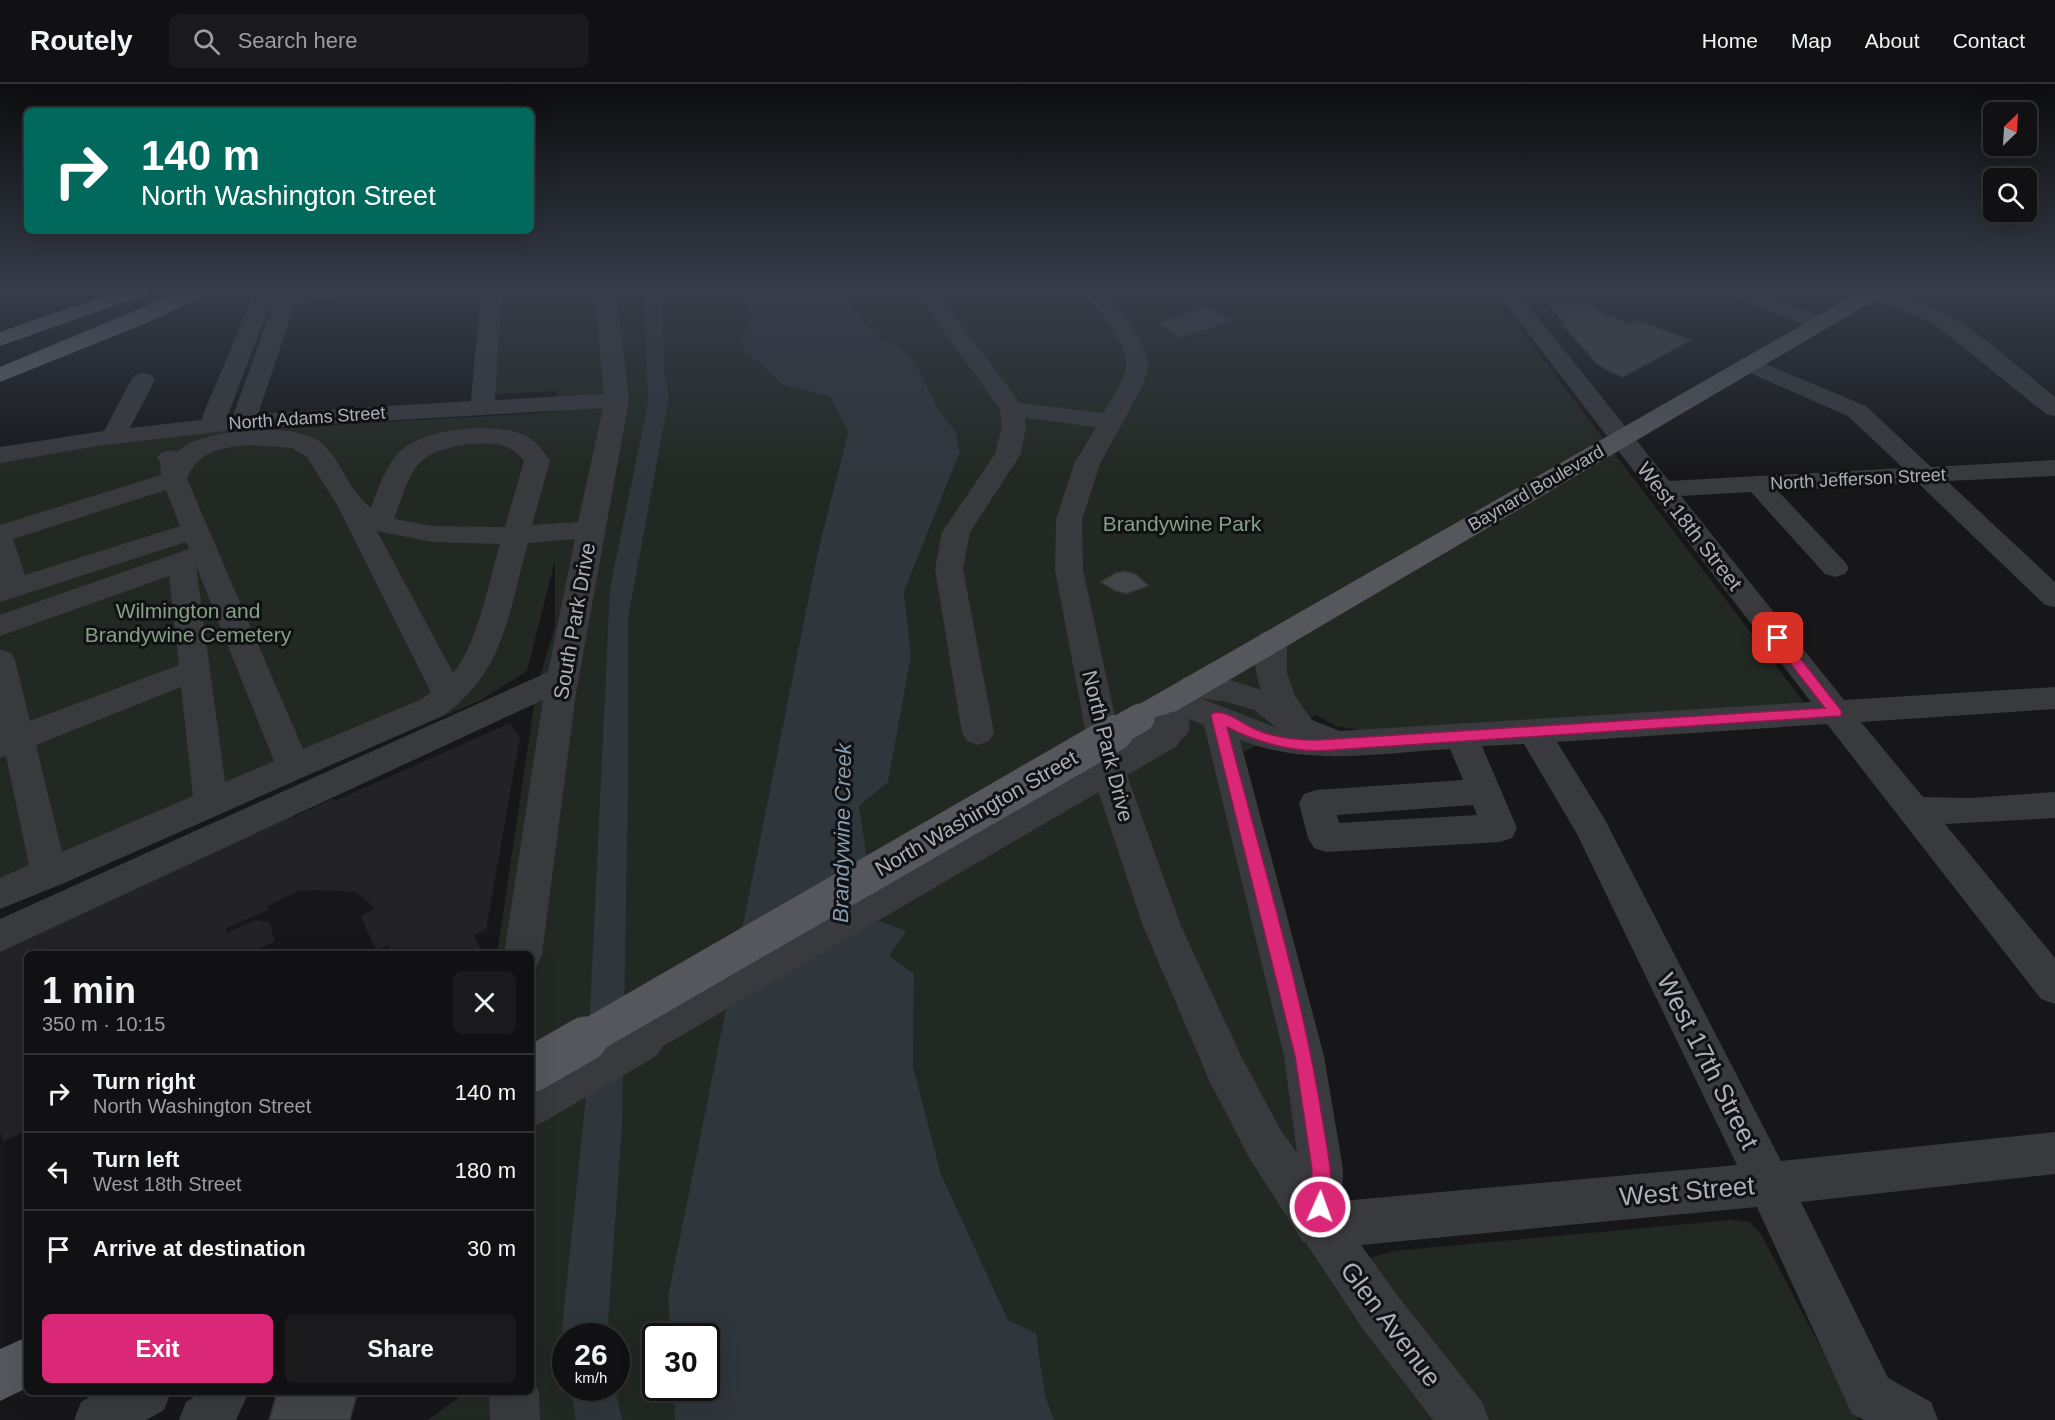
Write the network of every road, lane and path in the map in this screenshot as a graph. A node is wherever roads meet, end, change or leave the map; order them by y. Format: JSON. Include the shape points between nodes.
{"nodes":[{"id":1,"x":55,"y":352,"type":"edge"},
{"id":2,"x":240,"y":352,"type":"edge"},
{"id":3,"x":267,"y":352,"type":"edge"},
{"id":4,"x":486,"y":352,"type":"edge"},
{"id":5,"x":611,"y":352,"type":"edge"},
{"id":6,"x":971,"y":352,"type":"edge"},
{"id":7,"x":1134,"y":352,"type":"edge"},
{"id":8,"x":1554,"y":352,"type":"edge"},
{"id":9,"x":1769,"y":352,"type":"edge"},
{"id":10,"x":1984,"y":352,"type":"edge"},
{"id":11,"x":1749,"y":364,"type":"junction"},
{"id":12,"x":0,"y":375,"type":"edge"},
{"id":13,"x":143,"y":380,"type":"dead end"},
{"id":14,"x":616,"y":400,"type":"junction"},
{"id":15,"x":482,"y":408,"type":"junction"},
{"id":16,"x":1012,"y":409,"type":"junction"},
{"id":17,"x":2055,"y":409,"type":"edge"},
{"id":18,"x":243,"y":422,"type":"junction"},
{"id":19,"x":1109,"y":422,"type":"junction"},
{"id":20,"x":211,"y":425,"type":"junction"},
{"id":21,"x":113,"y":437,"type":"junction"},
{"id":22,"x":1622,"y":440,"type":"junction"},
{"id":23,"x":156,"y":451,"type":"dead end"},
{"id":24,"x":0,"y":455,"type":"edge"},
{"id":25,"x":2055,"y":468,"type":"edge"},
{"id":26,"x":1925,"y":476,"type":"junction"},
{"id":27,"x":174,"y":479,"type":"junction"},
{"id":28,"x":1758,"y":484,"type":"junction"},
{"id":29,"x":1660,"y":489,"type":"junction"},
{"id":30,"x":346,"y":499,"type":"junction"},
{"id":31,"x":379,"y":524,"type":"junction"},
{"id":32,"x":590,"y":530,"type":"junction"},
{"id":33,"x":0,"y":534,"type":"edge"},
{"id":34,"x":515,"y":534,"type":"junction"},
{"id":35,"x":0,"y":540,"type":"edge"},
{"id":36,"x":194,"y":548,"type":"junction"},
{"id":37,"x":1835,"y":568,"type":"dead end"},
{"id":38,"x":7,"y":590,"type":"edge"},
{"id":39,"x":2055,"y":598,"type":"edge"},
{"id":40,"x":5,"y":628,"type":"edge"},
{"id":41,"x":1272,"y":640,"type":"junction"},
{"id":42,"x":0,"y":660,"type":"edge"},
{"id":43,"x":195,"y":670,"type":"junction"},
{"id":44,"x":563,"y":678,"type":"junction"},
{"id":45,"x":449,"y":696,"type":"junction"},
{"id":46,"x":2055,"y":698,"type":"edge"},
{"id":47,"x":1190,"y":711,"type":"junction"},
{"id":48,"x":1836,"y":712,"type":"junction"},
{"id":49,"x":1534,"y":732,"type":"junction"},
{"id":50,"x":978,"y":733,"type":"dead end"},
{"id":51,"x":1309,"y":734,"type":"junction"},
{"id":52,"x":1462,"y":737,"type":"junction"},
{"id":53,"x":9,"y":742,"type":"edge"},
{"id":54,"x":1342,"y":745,"type":"junction"},
{"id":55,"x":293,"y":766,"type":"junction"},
{"id":56,"x":1485,"y":791,"type":"junction"},
{"id":57,"x":211,"y":802,"type":"junction"},
{"id":58,"x":2055,"y":805,"type":"edge"},
{"id":59,"x":1914,"y":810,"type":"junction"},
{"id":60,"x":49,"y":874,"type":"junction"},
{"id":61,"x":0,"y":894,"type":"edge"},
{"id":62,"x":0,"y":936,"type":"edge"},
{"id":63,"x":523,"y":951,"type":"edge"},
{"id":64,"x":2055,"y":987,"type":"edge"},
{"id":65,"x":534,"y":1068,"type":"edge"},
{"id":66,"x":534,"y":1101,"type":"edge"},
{"id":67,"x":2055,"y":1153,"type":"edge"},
{"id":68,"x":1769,"y":1184,"type":"junction"},
{"id":69,"x":1319,"y":1226,"type":"junction"},
{"id":70,"x":24,"y":1363,"type":"edge"},
{"id":71,"x":0,"y":1376,"type":"edge"},
{"id":72,"x":142,"y":1395,"type":"edge"},
{"id":73,"x":222,"y":1395,"type":"edge"},
{"id":74,"x":514,"y":1395,"type":"edge"},
{"id":75,"x":99,"y":1420,"type":"edge"},
{"id":76,"x":204,"y":1420,"type":"edge"},
{"id":77,"x":515,"y":1420,"type":"edge"},
{"id":78,"x":1464,"y":1420,"type":"edge"},
{"id":79,"x":1913,"y":1420,"type":"edge"}],
"edges":[{"from":1,"to":12,"type":"highway"},
{"from":2,"to":20,"type":"street"},
{"from":3,"to":18,"type":"street"},
{"from":4,"to":15,"type":"street"},
{"from":5,"to":14,"type":"street","name":"South Park Drive"},
{"from":6,"to":16,"type":"street"},
{"from":7,"to":19,"type":"street","name":"North Park Drive","via":[[1138,365],[1131,385]]},
{"from":8,"to":22,"type":"street","name":"West 18th Street"},
{"from":9,"to":11,"type":"main road","name":"Baynard Boulevard"},
{"from":10,"to":17,"type":"street"},
{"from":11,"to":22,"type":"main road","name":"Baynard Boulevard"},
{"from":11,"to":26,"type":"street","via":[[1857,411]]},
{"from":13,"to":21,"type":"street"},
{"from":14,"to":15,"type":"street","name":"North Adams Street"},
{"from":14,"to":32,"type":"street","name":"South Park Drive"},
{"from":15,"to":18,"type":"street","name":"North Adams Street"},
{"from":16,"to":19,"type":"street"},
{"from":16,"to":50,"type":"street","via":[[1014,426],[1008,454],[956,532],[949,570]]},
{"from":18,"to":20,"type":"street","name":"North Adams Street"},
{"from":19,"to":69,"type":"street","name":"North Park Drive","via":[[1076,494],[1069,519],[1068,546],[1069,570],[1112,781],[1162,926],[1225,1068],[1265,1144]]},
{"from":20,"to":21,"type":"street","name":"North Adams Street"},
{"from":21,"to":24,"type":"street","name":"North Adams Street"},
{"from":22,"to":29,"type":"street","name":"West 18th Street"},
{"from":22,"to":41,"type":"main road","name":"Baynard Boulevard"},
{"from":23,"to":27,"type":"street","via":[[173,461]]},
{"from":25,"to":26,"type":"street","name":"North Jefferson Street"},
{"from":26,"to":28,"type":"street","name":"North Jefferson Street"},
{"from":26,"to":39,"type":"street"},
{"from":27,"to":30,"type":"street","via":[[187,457],[212,442],[234,438],[291,441],[312,448]]},
{"from":27,"to":33,"type":"street"},
{"from":27,"to":36,"type":"street"},
{"from":28,"to":29,"type":"street","name":"North Jefferson Street"},
{"from":28,"to":37,"type":"street"},
{"from":29,"to":48,"type":"street","name":"West 18th Street"},
{"from":30,"to":31,"type":"street","via":[[356,511]]},
{"from":30,"to":45,"type":"street"},
{"from":31,"to":34,"type":"street","via":[[454,537]]},
{"from":31,"to":34,"type":"street","via":[[407,457],[428,445],[456,438],[508,437],[527,446],[537,461]]},
{"from":32,"to":34,"type":"street"},
{"from":32,"to":44,"type":"street","name":"South Park Drive"},
{"from":34,"to":45,"type":"street","via":[[479,663]]},
{"from":35,"to":38,"type":"street"},
{"from":36,"to":38,"type":"street"},
{"from":36,"to":40,"type":"street"},
{"from":36,"to":43,"type":"street"},
{"from":36,"to":55,"type":"street"},
{"from":41,"to":47,"type":"main road","name":"Baynard Boulevard"},
{"from":41,"to":51,"type":"street","via":[[1269,664],[1276,691]]},
{"from":42,"to":53,"type":"street"},
{"from":43,"to":53,"type":"street"},
{"from":43,"to":57,"type":"street"},
{"from":44,"to":62,"type":"street"},
{"from":44,"to":63,"type":"street","name":"South Park Drive"},
{"from":45,"to":55,"type":"street","via":[[433,707]]},
{"from":46,"to":48,"type":"street"},
{"from":47,"to":51,"type":"street","via":[[1228,691],[1265,702]]},
{"from":47,"to":54,"type":"street","via":[[1272,740],[1296,745]]},
{"from":47,"to":65,"type":"main road","name":"North Washington Street","bridge":true,"via":[[1140,718]]},
{"from":47,"to":66,"type":"street","bridge":true},
{"from":47,"to":69,"type":"street","via":[[1304,1056],[1321,1169]]},
{"from":48,"to":49,"type":"street"},
{"from":48,"to":59,"type":"street","name":"West 18th Street"},
{"from":49,"to":52,"type":"street"},
{"from":49,"to":68,"type":"street","name":"West 17th Street","via":[[1592,828]]},
{"from":51,"to":54,"type":"street"},
{"from":52,"to":54,"type":"street"},
{"from":52,"to":56,"type":"street"},
{"from":53,"to":60,"type":"street"},
{"from":55,"to":57,"type":"street"},
{"from":56,"to":56,"type":"street","via":[[1316,803],[1326,838],[1500,828]]},
{"from":57,"to":60,"type":"street"},
{"from":58,"to":59,"type":"street"},
{"from":59,"to":64,"type":"street","name":"West 18th Street"},
{"from":60,"to":61,"type":"street"},
{"from":67,"to":68,"type":"street","name":"West Street"},
{"from":68,"to":69,"type":"street","name":"West Street"},
{"from":68,"to":79,"type":"street","name":"West 17th Street","via":[[1870,1396]]},
{"from":69,"to":78,"type":"street","name":"Glen Avenue"},
{"from":70,"to":71,"type":"main road"},
{"from":72,"to":75,"type":"street"},
{"from":73,"to":76,"type":"street","via":[[212,1415]]},
{"from":74,"to":77,"type":"street"}]}
